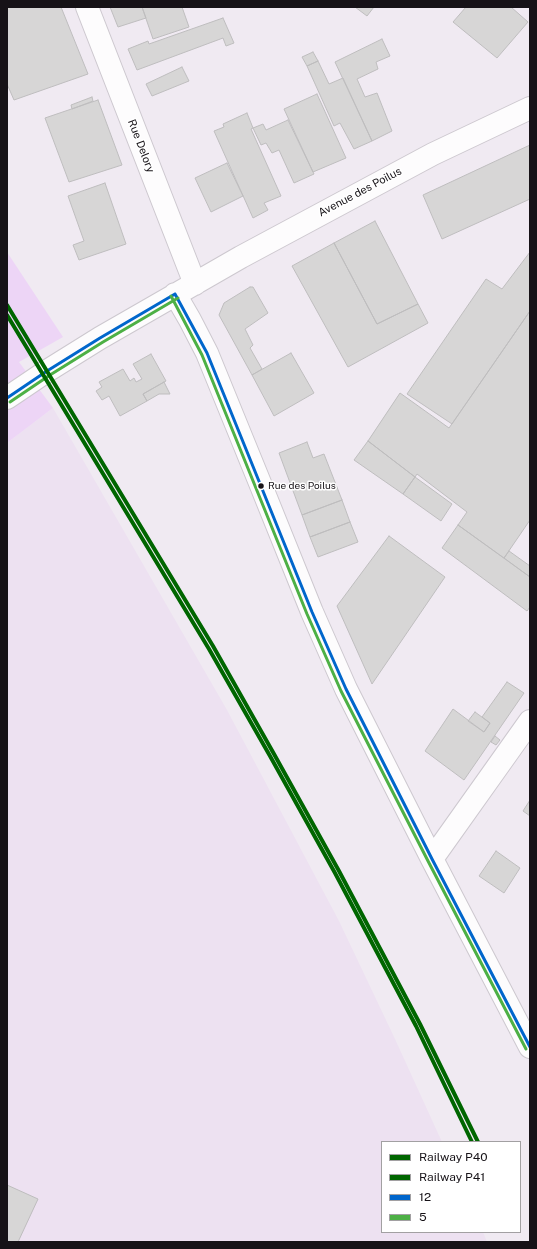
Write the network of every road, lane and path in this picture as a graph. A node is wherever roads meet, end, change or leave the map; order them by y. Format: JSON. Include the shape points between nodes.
{"nodes":[{"id":1,"x":87,"y":7,"type":"edge"},
{"id":2,"x":530,"y":108,"type":"edge"},
{"id":3,"x":195,"y":284,"type":"junction"},
{"id":4,"x":176,"y":294,"type":"junction"},
{"id":5,"x":7,"y":398,"type":"edge"},
{"id":6,"x":530,"y":721,"type":"edge"},
{"id":7,"x":432,"y":859,"type":"junction"},
{"id":8,"x":530,"y":1047,"type":"edge"}],
"edges":[{"from":1,"to":3,"type":"street","name":"Rue Delory"},
{"from":2,"to":3,"type":"street","name":"Avenue des Poilus","via":[[379,182]]},
{"from":3,"to":4,"type":"street","name":"Avenue des Poilus"},
{"from":4,"to":5,"type":"street","name":"Avenue des Poilus","via":[[87,346]]},
{"from":4,"to":7,"type":"street","via":[[207,354],[334,663]]},
{"from":6,"to":7,"type":"street"},
{"from":7,"to":8,"type":"street"}]}
